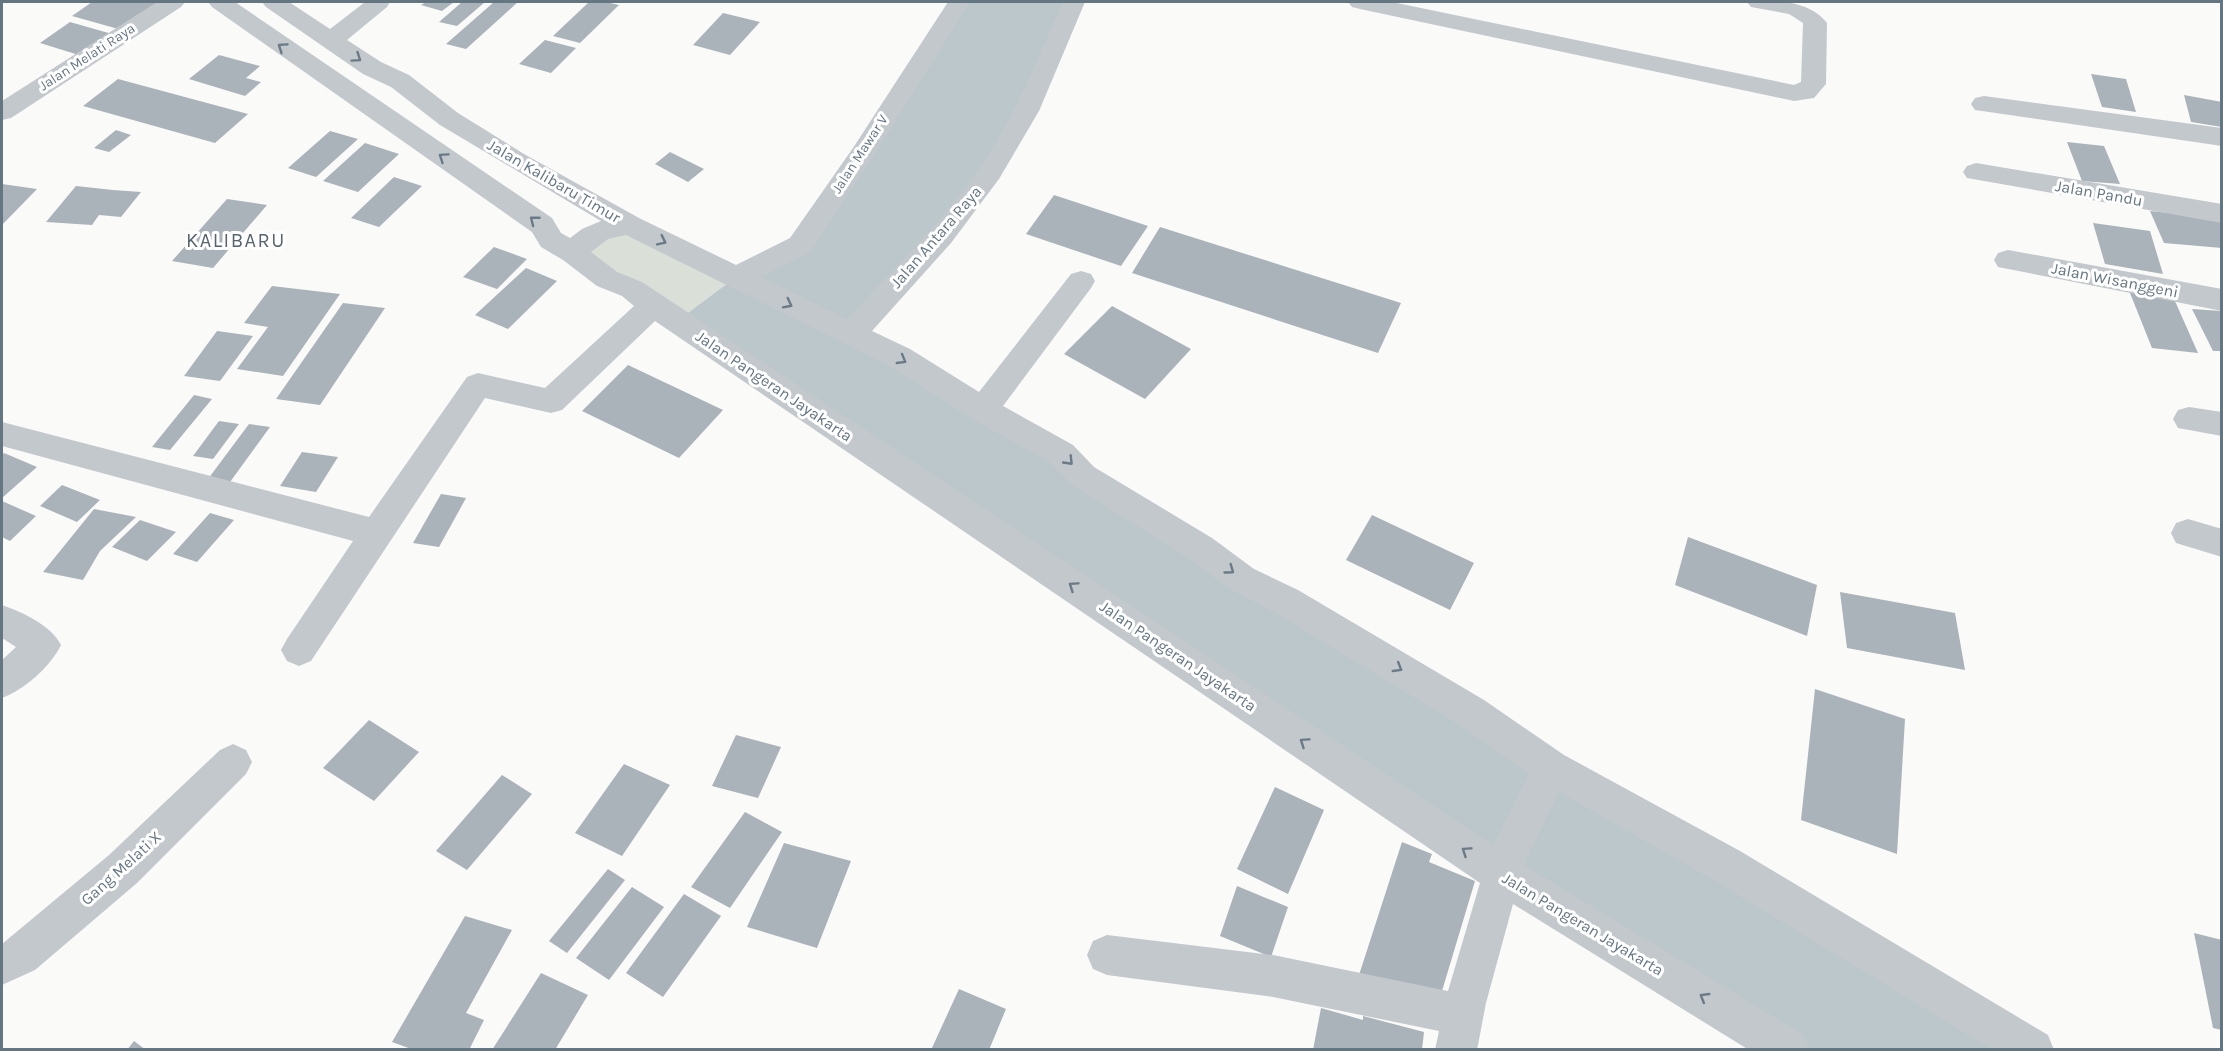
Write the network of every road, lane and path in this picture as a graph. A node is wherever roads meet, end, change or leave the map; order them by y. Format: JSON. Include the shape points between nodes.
{"nodes":[{"id":1,"x":173,"y":2,"type":"edge"},
{"id":2,"x":220,"y":2,"type":"edge"},
{"id":3,"x":274,"y":2,"type":"edge"},
{"id":4,"x":379,"y":2,"type":"edge"},
{"id":5,"x":959,"y":2,"type":"edge"},
{"id":6,"x":1074,"y":2,"type":"edge"},
{"id":7,"x":1360,"y":2,"type":"edge"},
{"id":8,"x":1759,"y":2,"type":"edge"},
{"id":9,"x":1432,"y":9,"type":"edge"},
{"id":10,"x":331,"y":40,"type":"junction"},
{"id":11,"x":1984,"y":104,"type":"dead end"},
{"id":12,"x":2,"y":112,"type":"edge"},
{"id":13,"x":2222,"y":137,"type":"edge"},
{"id":14,"x":538,"y":172,"type":"junction"},
{"id":15,"x":1976,"y":172,"type":"dead end"},
{"id":16,"x":492,"y":189,"type":"junction"},
{"id":17,"x":2222,"y":214,"type":"edge"},
{"id":18,"x":629,"y":225,"type":"junction"},
{"id":19,"x":573,"y":253,"type":"junction"},
{"id":20,"x":2008,"y":260,"type":"dead end"},
{"id":21,"x":736,"y":278,"type":"junction"},
{"id":22,"x":1081,"y":281,"type":"dead end"},
{"id":23,"x":2222,"y":300,"type":"edge"},
{"id":24,"x":653,"y":305,"type":"junction"},
{"id":25,"x":850,"y":335,"type":"junction"},
{"id":26,"x":983,"y":410,"type":"junction"},
{"id":27,"x":2189,"y":420,"type":"dead end"},
{"id":28,"x":2222,"y":424,"type":"edge"},
{"id":29,"x":2,"y":434,"type":"edge"},
{"id":30,"x":376,"y":533,"type":"junction"},
{"id":31,"x":2188,"y":533,"type":"dead end"},
{"id":32,"x":2222,"y":543,"type":"edge"},
{"id":33,"x":2,"y":620,"type":"edge"},
{"id":34,"x":300,"y":650,"type":"dead end"},
{"id":35,"x":2,"y":682,"type":"edge"},
{"id":36,"x":233,"y":762,"type":"dead end"},
{"id":37,"x":1551,"y":768,"type":"junction"},
{"id":38,"x":1504,"y":868,"type":"junction"},
{"id":39,"x":1107,"y":955,"type":"dead end"},
{"id":40,"x":2,"y":965,"type":"edge"},
{"id":41,"x":1460,"y":1032,"type":"edge"},
{"id":42,"x":1743,"y":1036,"type":"edge"},
{"id":43,"x":1789,"y":1050,"type":"edge"},
{"id":44,"x":2033,"y":1050,"type":"edge"}],
"edges":[{"from":1,"to":12,"type":"street","name":"Jalan Melati Raya"},
{"from":16,"to":2,"type":"street","one_way":true},
{"from":3,"to":10,"type":"street","name":"Jalan Kalibaru Timur"},
{"from":4,"to":10,"type":"street"},
{"from":5,"to":21,"type":"street","name":"Jalan Mawar V","via":[[800,244]]},
{"from":6,"to":25,"type":"street","name":"Jalan Antara Raya","via":[[1016,131],[990,174],[955,220]]},
{"from":7,"to":9,"type":"street"},
{"from":8,"to":9,"type":"street","via":[[1796,9],[1815,23],[1813,84],[1805,92],[1794,93]]},
{"from":10,"to":14,"type":"street","name":"Jalan Kalibaru Timur","one_way":true,"via":[[372,68],[400,81],[458,125]]},
{"from":11,"to":13,"type":"street"},
{"from":14,"to":16,"type":"street","via":[[514,187]]},
{"from":14,"to":18,"type":"street","name":"Jalan Kalibaru Timur"},
{"from":15,"to":17,"type":"street","name":"Jalan Pandu"},
{"from":19,"to":16,"type":"street","one_way":true,"via":[[551,240],[542,225]]},
{"from":18,"to":19,"type":"street","via":[[588,236]]},
{"from":18,"to":21,"type":"street","name":"Jalan Kalibaru Timur","one_way":true},
{"from":19,"to":24,"type":"street","name":"Jalan Pangeran Jayakarta","via":[[607,279],[632,289]]},
{"from":20,"to":23,"type":"street","name":"Jalan Wisanggeni"},
{"from":21,"to":25,"type":"street","name":"Jalan Kalibaru Timur","one_way":true},
{"from":22,"to":26,"type":"street"},
{"from":24,"to":30,"type":"street","via":[[551,401],[478,385]]},
{"from":38,"to":24,"type":"street","name":"Jalan Pangeran Jayakarta","one_way":true},
{"from":25,"to":26,"type":"street","one_way":true,"via":[[898,357]]},
{"from":26,"to":37,"type":"street","one_way":true,"via":[[1062,454],[1083,476],[1200,548],[1242,579],[1286,601],[1471,712]]},
{"from":27,"to":28,"type":"street"},
{"from":29,"to":30,"type":"street"},
{"from":30,"to":34,"type":"street"},
{"from":31,"to":32,"type":"street"},
{"from":33,"to":35,"type":"street","via":[[43,645]]},
{"from":36,"to":40,"type":"street","name":"Gang Melati X","via":[[123,869],[21,956]]},
{"from":37,"to":38,"type":"street"},
{"from":37,"to":44,"type":"street","via":[[1726,865]]},
{"from":38,"to":41,"type":"street"},
{"from":42,"to":38,"type":"street","name":"Jalan Pangeran Jayakarta","one_way":true},
{"from":39,"to":41,"type":"street","via":[[1273,976]]},
{"from":42,"to":43,"type":"street","name":"Jalan Pangeran Jayakarta"}]}
